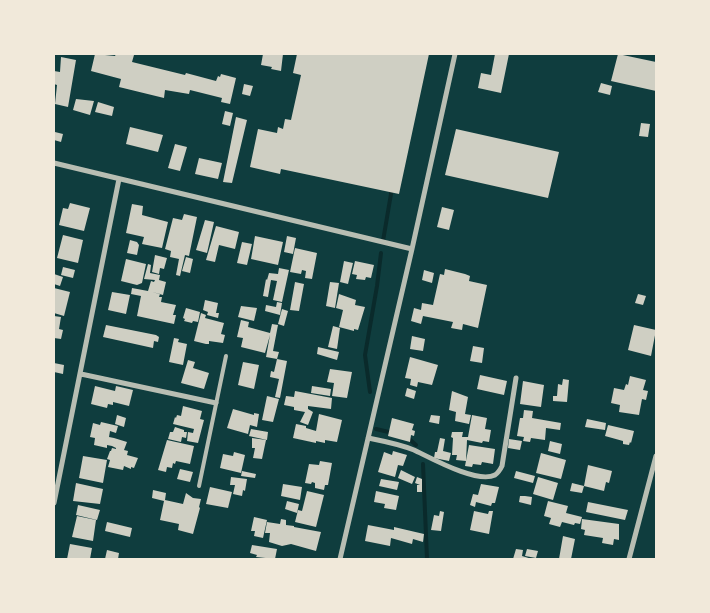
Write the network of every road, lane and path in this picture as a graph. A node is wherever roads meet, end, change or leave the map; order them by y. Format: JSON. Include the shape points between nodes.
{"nodes":[{"id":1,"x":454,"y":54,"type":"edge"},
{"id":2,"x":54,"y":163,"type":"edge"},
{"id":3,"x":119,"y":179,"type":"junction"},
{"id":4,"x":412,"y":249,"type":"junction"},
{"id":5,"x":226,"y":356,"type":"dead end"},
{"id":6,"x":80,"y":374,"type":"junction"},
{"id":7,"x":516,"y":378,"type":"dead end"},
{"id":8,"x":216,"y":403,"type":"junction"},
{"id":9,"x":368,"y":438,"type":"junction"},
{"id":10,"x":656,"y":456,"type":"edge"},
{"id":11,"x":56,"y":478,"type":"edge"},
{"id":12,"x":199,"y":486,"type":"dead end"},
{"id":13,"x":54,"y":503,"type":"edge"},
{"id":14,"x":340,"y":559,"type":"edge"},
{"id":15,"x":629,"y":559,"type":"edge"}],
"edges":[{"from":1,"to":4,"type":"street"},
{"from":2,"to":3,"type":"street"},
{"from":3,"to":4,"type":"street"},
{"from":3,"to":6,"type":"street"},
{"from":4,"to":9,"type":"street"},
{"from":5,"to":8,"type":"lane"},
{"from":6,"to":8,"type":"street"},
{"from":6,"to":11,"type":"street"},
{"from":7,"to":9,"type":"street","via":[[502,466],[493,476],[476,475],[442,465],[414,450]]},
{"from":8,"to":12,"type":"lane"},
{"from":9,"to":14,"type":"street"},
{"from":10,"to":15,"type":"street"},
{"from":11,"to":13,"type":"street"}]}
